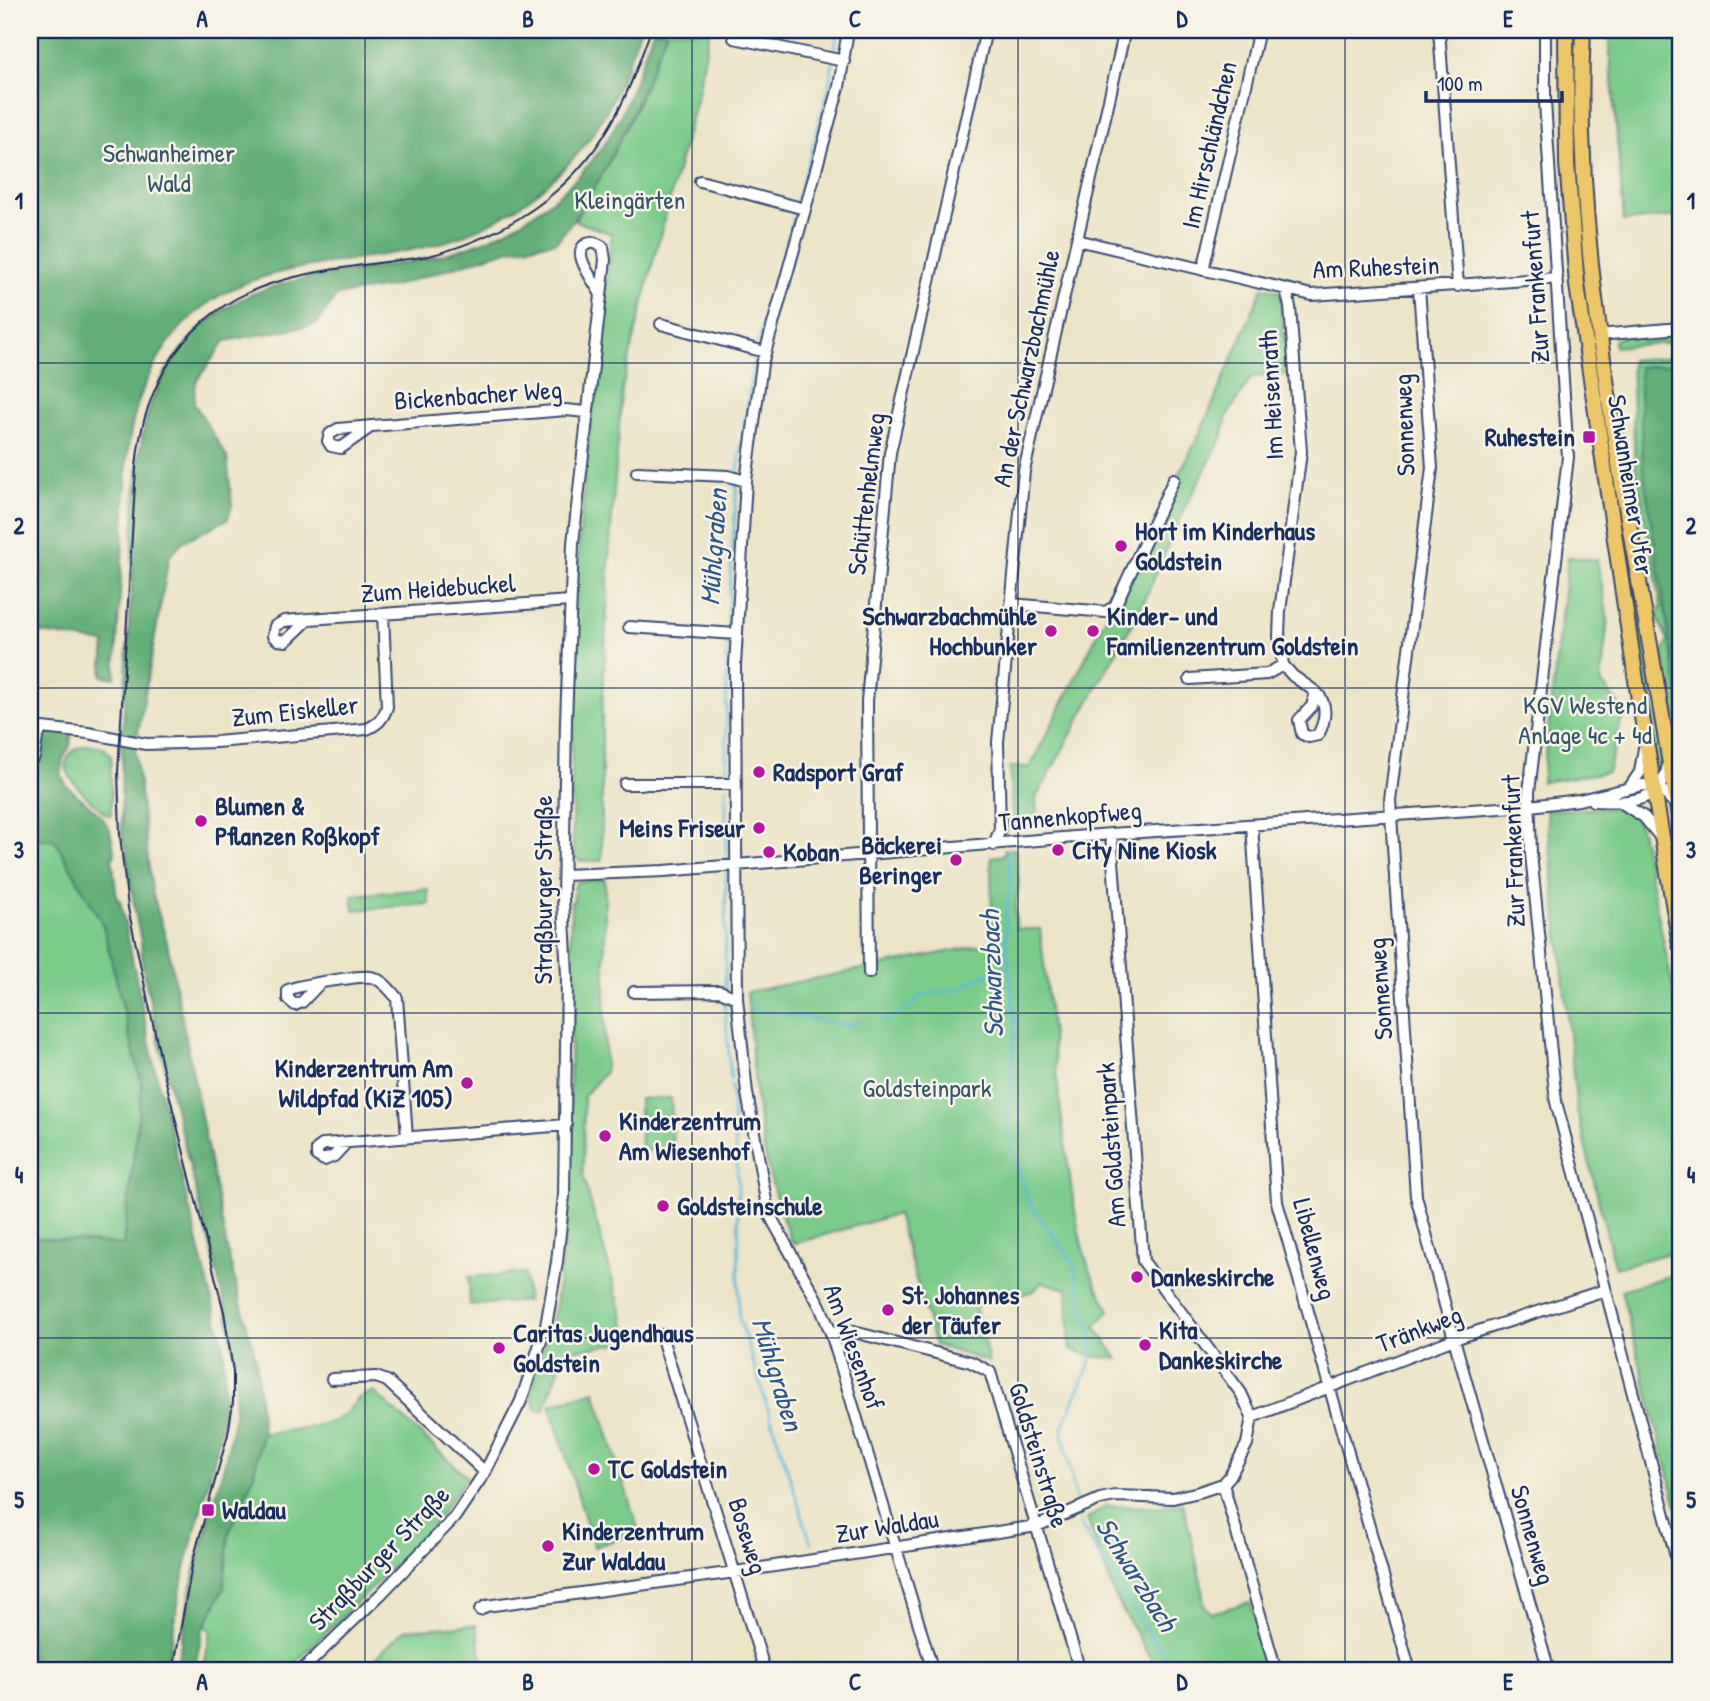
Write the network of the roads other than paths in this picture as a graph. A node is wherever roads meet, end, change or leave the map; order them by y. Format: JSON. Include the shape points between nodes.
{"nodes":[{"id":1,"x":848,"y":30,"type":"edge"},
{"id":2,"x":986,"y":30,"type":"edge"},
{"id":3,"x":1125,"y":30,"type":"edge"},
{"id":4,"x":1259,"y":30,"type":"edge"},
{"id":5,"x":1439,"y":30,"type":"edge"},
{"id":6,"x":1545,"y":30,"type":"edge"},
{"id":7,"x":1566,"y":30,"type":"edge"},
{"id":8,"x":1583,"y":30,"type":"edge"},
{"id":9,"x":734,"y":38,"type":"dead end"},
{"id":10,"x":837,"y":60,"type":"junction"},
{"id":11,"x":700,"y":181,"type":"dead end"},
{"id":12,"x":798,"y":207,"type":"junction"},
{"id":13,"x":1077,"y":240,"type":"junction"},
{"id":14,"x":1203,"y":270,"type":"junction"},
{"id":15,"x":1557,"y":278,"type":"junction"},
{"id":16,"x":1458,"y":286,"type":"junction"},
{"id":17,"x":1419,"y":288,"type":"junction"},
{"id":18,"x":1286,"y":289,"type":"junction"},
{"id":19,"x":601,"y":295,"type":"dead end"},
{"id":20,"x":661,"y":324,"type":"dead end"},
{"id":21,"x":1680,"y":328,"type":"edge"},
{"id":22,"x":1598,"y":335,"type":"junction"},
{"id":23,"x":759,"y":351,"type":"junction"},
{"id":24,"x":586,"y":412,"type":"junction"},
{"id":25,"x":372,"y":426,"type":"dead end"},
{"id":26,"x":637,"y":472,"type":"dead end"},
{"id":27,"x":740,"y":480,"type":"junction"},
{"id":28,"x":1174,"y":480,"type":"dead end"},
{"id":29,"x":570,"y":601,"type":"junction"},
{"id":30,"x":1011,"y":604,"type":"junction"},
{"id":31,"x":383,"y":614,"type":"junction"},
{"id":32,"x":309,"y":619,"type":"dead end"},
{"id":33,"x":629,"y":627,"type":"dead end"},
{"id":34,"x":731,"y":634,"type":"junction"},
{"id":35,"x":1283,"y":665,"type":"junction"},
{"id":36,"x":1190,"y":679,"type":"dead end"},
{"id":37,"x":1317,"y":692,"type":"dead end"},
{"id":38,"x":1644,"y":734,"type":"junction"},
{"id":39,"x":34,"y":757,"type":"dead end"},
{"id":40,"x":1669,"y":761,"type":"junction"},
{"id":41,"x":730,"y":783,"type":"junction"},
{"id":42,"x":625,"y":784,"type":"dead end"},
{"id":43,"x":1630,"y":787,"type":"junction"},
{"id":44,"x":1655,"y":788,"type":"junction"},
{"id":45,"x":1579,"y":800,"type":"junction"},
{"id":46,"x":1620,"y":802,"type":"junction"},
{"id":47,"x":1530,"y":806,"type":"junction"},
{"id":48,"x":1677,"y":806,"type":"junction"},
{"id":49,"x":1391,"y":815,"type":"junction"},
{"id":50,"x":1680,"y":823,"type":"edge"},
{"id":51,"x":1252,"y":825,"type":"junction"},
{"id":52,"x":1111,"y":834,"type":"junction"},
{"id":53,"x":1662,"y":839,"type":"junction"},
{"id":54,"x":993,"y":845,"type":"junction"},
{"id":55,"x":869,"y":854,"type":"junction"},
{"id":56,"x":737,"y":863,"type":"junction"},
{"id":57,"x":564,"y":874,"type":"junction"},
{"id":58,"x":1680,"y":945,"type":"edge"},
{"id":59,"x":869,"y":973,"type":"dead end"},
{"id":60,"x":320,"y":983,"type":"dead end"},
{"id":61,"x":634,"y":992,"type":"dead end"},
{"id":62,"x":737,"y":998,"type":"junction"},
{"id":63,"x":566,"y":1125,"type":"junction"},
{"id":64,"x":407,"y":1137,"type":"junction"},
{"id":65,"x":346,"y":1143,"type":"dead end"},
{"id":66,"x":1605,"y":1290,"type":"junction"},
{"id":67,"x":831,"y":1333,"type":"junction"},
{"id":68,"x":661,"y":1335,"type":"dead end"},
{"id":69,"x":1454,"y":1339,"type":"junction"},
{"id":70,"x":332,"y":1379,"type":"dead end"},
{"id":71,"x":1330,"y":1388,"type":"junction"},
{"id":72,"x":1252,"y":1417,"type":"junction"},
{"id":73,"x":485,"y":1472,"type":"junction"},
{"id":74,"x":1223,"y":1484,"type":"junction"},
{"id":75,"x":1037,"y":1526,"type":"junction"},
{"id":76,"x":895,"y":1548,"type":"junction"},
{"id":77,"x":1679,"y":1560,"type":"edge"},
{"id":78,"x":735,"y":1572,"type":"junction"},
{"id":79,"x":1680,"y":1572,"type":"edge"},
{"id":80,"x":480,"y":1610,"type":"dead end"},
{"id":81,"x":301,"y":1671,"type":"edge"},
{"id":82,"x":765,"y":1671,"type":"edge"},
{"id":83,"x":933,"y":1671,"type":"edge"},
{"id":84,"x":1080,"y":1671,"type":"edge"},
{"id":85,"x":1276,"y":1671,"type":"edge"},
{"id":86,"x":1409,"y":1671,"type":"edge"},
{"id":87,"x":1549,"y":1671,"type":"edge"}],
"edges":[{"from":1,"to":10,"type":"street","name":"Am Wiesenhof"},
{"from":2,"to":55,"type":"street","name":"Schüttenhelmweg","via":[[890,453],[867,701]]},
{"from":3,"to":13,"type":"street","name":"An der Schwarzbachmühle"},
{"from":4,"to":14,"type":"street","name":"Im Hirschländchen"},
{"from":5,"to":16,"type":"street"},
{"from":6,"to":15,"type":"street","name":"Zur Frankenfurt"},
{"from":7,"to":38,"type":"main road","name":"Schwanheimer Ufer","via":[[1567,163],[1577,285]]},
{"from":8,"to":22,"type":"main road","name":"Schwanheimer Ufer","via":[[1583,176]]},
{"from":9,"to":10,"type":"street"},
{"from":10,"to":12,"type":"street","name":"Am Wiesenhof","via":[[839,87]]},
{"from":11,"to":12,"type":"street"},
{"from":12,"to":23,"type":"street","name":"Am Wiesenhof"},
{"from":13,"to":14,"type":"street","name":"Am Ruhestein"},
{"from":13,"to":30,"type":"street","name":"An der Schwarzbachmühle","via":[[1025,461]]},
{"from":14,"to":18,"type":"street","name":"Am Ruhestein"},
{"from":15,"to":16,"type":"street","name":"Am Ruhestein"},
{"from":15,"to":47,"type":"street","name":"Zur Frankenfurt","via":[[1567,457]]},
{"from":16,"to":17,"type":"street","name":"Am Ruhestein"},
{"from":17,"to":18,"type":"street","name":"Am Ruhestein","via":[[1312,295]]},
{"from":17,"to":49,"type":"street","name":"Sonnenweg","via":[[1432,468]]},
{"from":18,"to":35,"type":"street","name":"Im Heisenrath","via":[[1301,452],[1280,611]]},
{"from":19,"to":24,"type":"street","name":"Straßburger Straße"},
{"from":20,"to":23,"type":"street"},
{"from":21,"to":22,"type":"street"},
{"from":22,"to":40,"type":"main road","name":"Schwanheimer Ufer"},
{"from":23,"to":27,"type":"street","name":"Am Wiesenhof"},
{"from":24,"to":25,"type":"street","name":"Bickenbacher Weg"},
{"from":24,"to":29,"type":"street","name":"Straßburger Straße"},
{"from":26,"to":27,"type":"street"},
{"from":27,"to":34,"type":"street","name":"Am Wiesenhof"},
{"from":28,"to":30,"type":"street","via":[[1115,606],[1106,612]]},
{"from":29,"to":31,"type":"street","name":"Zum Heidebuckel"},
{"from":29,"to":57,"type":"street","name":"Straßburger Straße"},
{"from":30,"to":54,"type":"street","name":"An der Schwarzbachmühle","via":[[998,742],[1000,829]]},
{"from":31,"to":32,"type":"street","name":"Zum Heidebuckel"},
{"from":31,"to":39,"type":"street","name":"Zum Eiskeller","via":[[387,706],[377,725],[343,733],[146,744],[42,728]]},
{"from":33,"to":34,"type":"street"},
{"from":34,"to":41,"type":"street","name":"Am Wiesenhof","via":[[735,665]]},
{"from":35,"to":36,"type":"street","via":[[1267,674]]},
{"from":35,"to":37,"type":"street"},
{"from":38,"to":43,"type":"street","via":[[1640,772]]},
{"from":38,"to":44,"type":"main road","name":"Schwanheimer Ufer"},
{"from":40,"to":44,"type":"street"},
{"from":40,"to":48,"type":"main road","name":"Schwanheimer Ufer"},
{"from":41,"to":42,"type":"street"},
{"from":41,"to":56,"type":"street","name":"Am Wiesenhof"},
{"from":43,"to":44,"type":"street","name":"Tannenkopfweg"},
{"from":43,"to":45,"type":"street","name":"Tannenkopfweg"},
{"from":44,"to":46,"type":"street","name":"Tannenkopfweg","via":[[1643,798]]},
{"from":44,"to":48,"type":"street"},
{"from":44,"to":53,"type":"main road","name":"Schwanheimer Ufer"},
{"from":45,"to":46,"type":"street","name":"Tannenkopfweg"},
{"from":45,"to":47,"type":"street","name":"Tannenkopfweg"},
{"from":46,"to":53,"type":"street","via":[[1644,817]]},
{"from":47,"to":49,"type":"street","name":"Tannenkopfweg"},
{"from":47,"to":66,"type":"street","name":"Zur Frankenfurt","via":[[1553,1089]]},
{"from":48,"to":50,"type":"main road","name":"Schwanheimer Ufer"},
{"from":49,"to":51,"type":"street","name":"Tannenkopfweg"},
{"from":49,"to":69,"type":"street","name":"Sonnenweg","via":[[1416,1196]]},
{"from":51,"to":52,"type":"street","name":"Tannenkopfweg"},
{"from":51,"to":71,"type":"street","name":"Libellenweg","via":[[1277,1202]]},
{"from":52,"to":54,"type":"street","name":"Tannenkopfweg"},
{"from":52,"to":72,"type":"street","name":"Am Goldsteinpark","via":[[1143,1261],[1241,1393]]},
{"from":53,"to":58,"type":"main road","name":"Schwanheimer Ufer"},
{"from":54,"to":55,"type":"street","name":"Tannenkopfweg"},
{"from":55,"to":56,"type":"street","name":"Tannenkopfweg"},
{"from":55,"to":59,"type":"street","name":"Schüttenhelmweg"},
{"from":56,"to":57,"type":"street","name":"Tannenkopfweg"},
{"from":56,"to":62,"type":"street","name":"Am Wiesenhof"},
{"from":57,"to":63,"type":"street","name":"Straßburger Straße"},
{"from":60,"to":64,"type":"street","via":[[371,977],[397,998]]},
{"from":61,"to":62,"type":"street","via":[[720,991]]},
{"from":62,"to":67,"type":"street","name":"Am Wiesenhof","via":[[747,1093],[768,1212]]},
{"from":63,"to":64,"type":"street"},
{"from":63,"to":73,"type":"street","name":"Straßburger Straße","via":[[561,1227],[546,1326],[521,1401]]},
{"from":64,"to":65,"type":"street"},
{"from":66,"to":69,"type":"street","name":"Tränkweg"},
{"from":66,"to":77,"type":"street","name":"Zur Frankenfurt"},
{"from":67,"to":75,"type":"street","name":"Goldsteinstraße","via":[[846,1330],[971,1362],[990,1372]]},
{"from":67,"to":76,"type":"street","name":"Am Wiesenhof"},
{"from":68,"to":78,"type":"street","name":"Boseweg"},
{"from":69,"to":71,"type":"street","name":"Tränkweg"},
{"from":69,"to":87,"type":"street","name":"Sonnenweg"},
{"from":70,"to":73,"type":"street","via":[[376,1377],[387,1381]]},
{"from":71,"to":72,"type":"street","name":"Tränkweg"},
{"from":71,"to":86,"type":"street","name":"Libellenweg"},
{"from":72,"to":74,"type":"street","via":[[1247,1444]]},
{"from":73,"to":81,"type":"street","name":"Straßburger Straße","via":[[442,1533]]},
{"from":74,"to":75,"type":"street","name":"Zur Waldau","via":[[1173,1498],[1115,1496]]},
{"from":74,"to":85,"type":"street"},
{"from":75,"to":76,"type":"street","name":"Zur Waldau"},
{"from":75,"to":84,"type":"street","name":"Goldsteinstraße"},
{"from":76,"to":78,"type":"street","name":"Zur Waldau"},
{"from":76,"to":83,"type":"street","name":"Am Wiesenhof"},
{"from":77,"to":79,"type":"street","name":"Zur Frankenfurt"},
{"from":78,"to":80,"type":"street","name":"Zur Waldau"},
{"from":78,"to":82,"type":"street","name":"Boseweg"}]}
